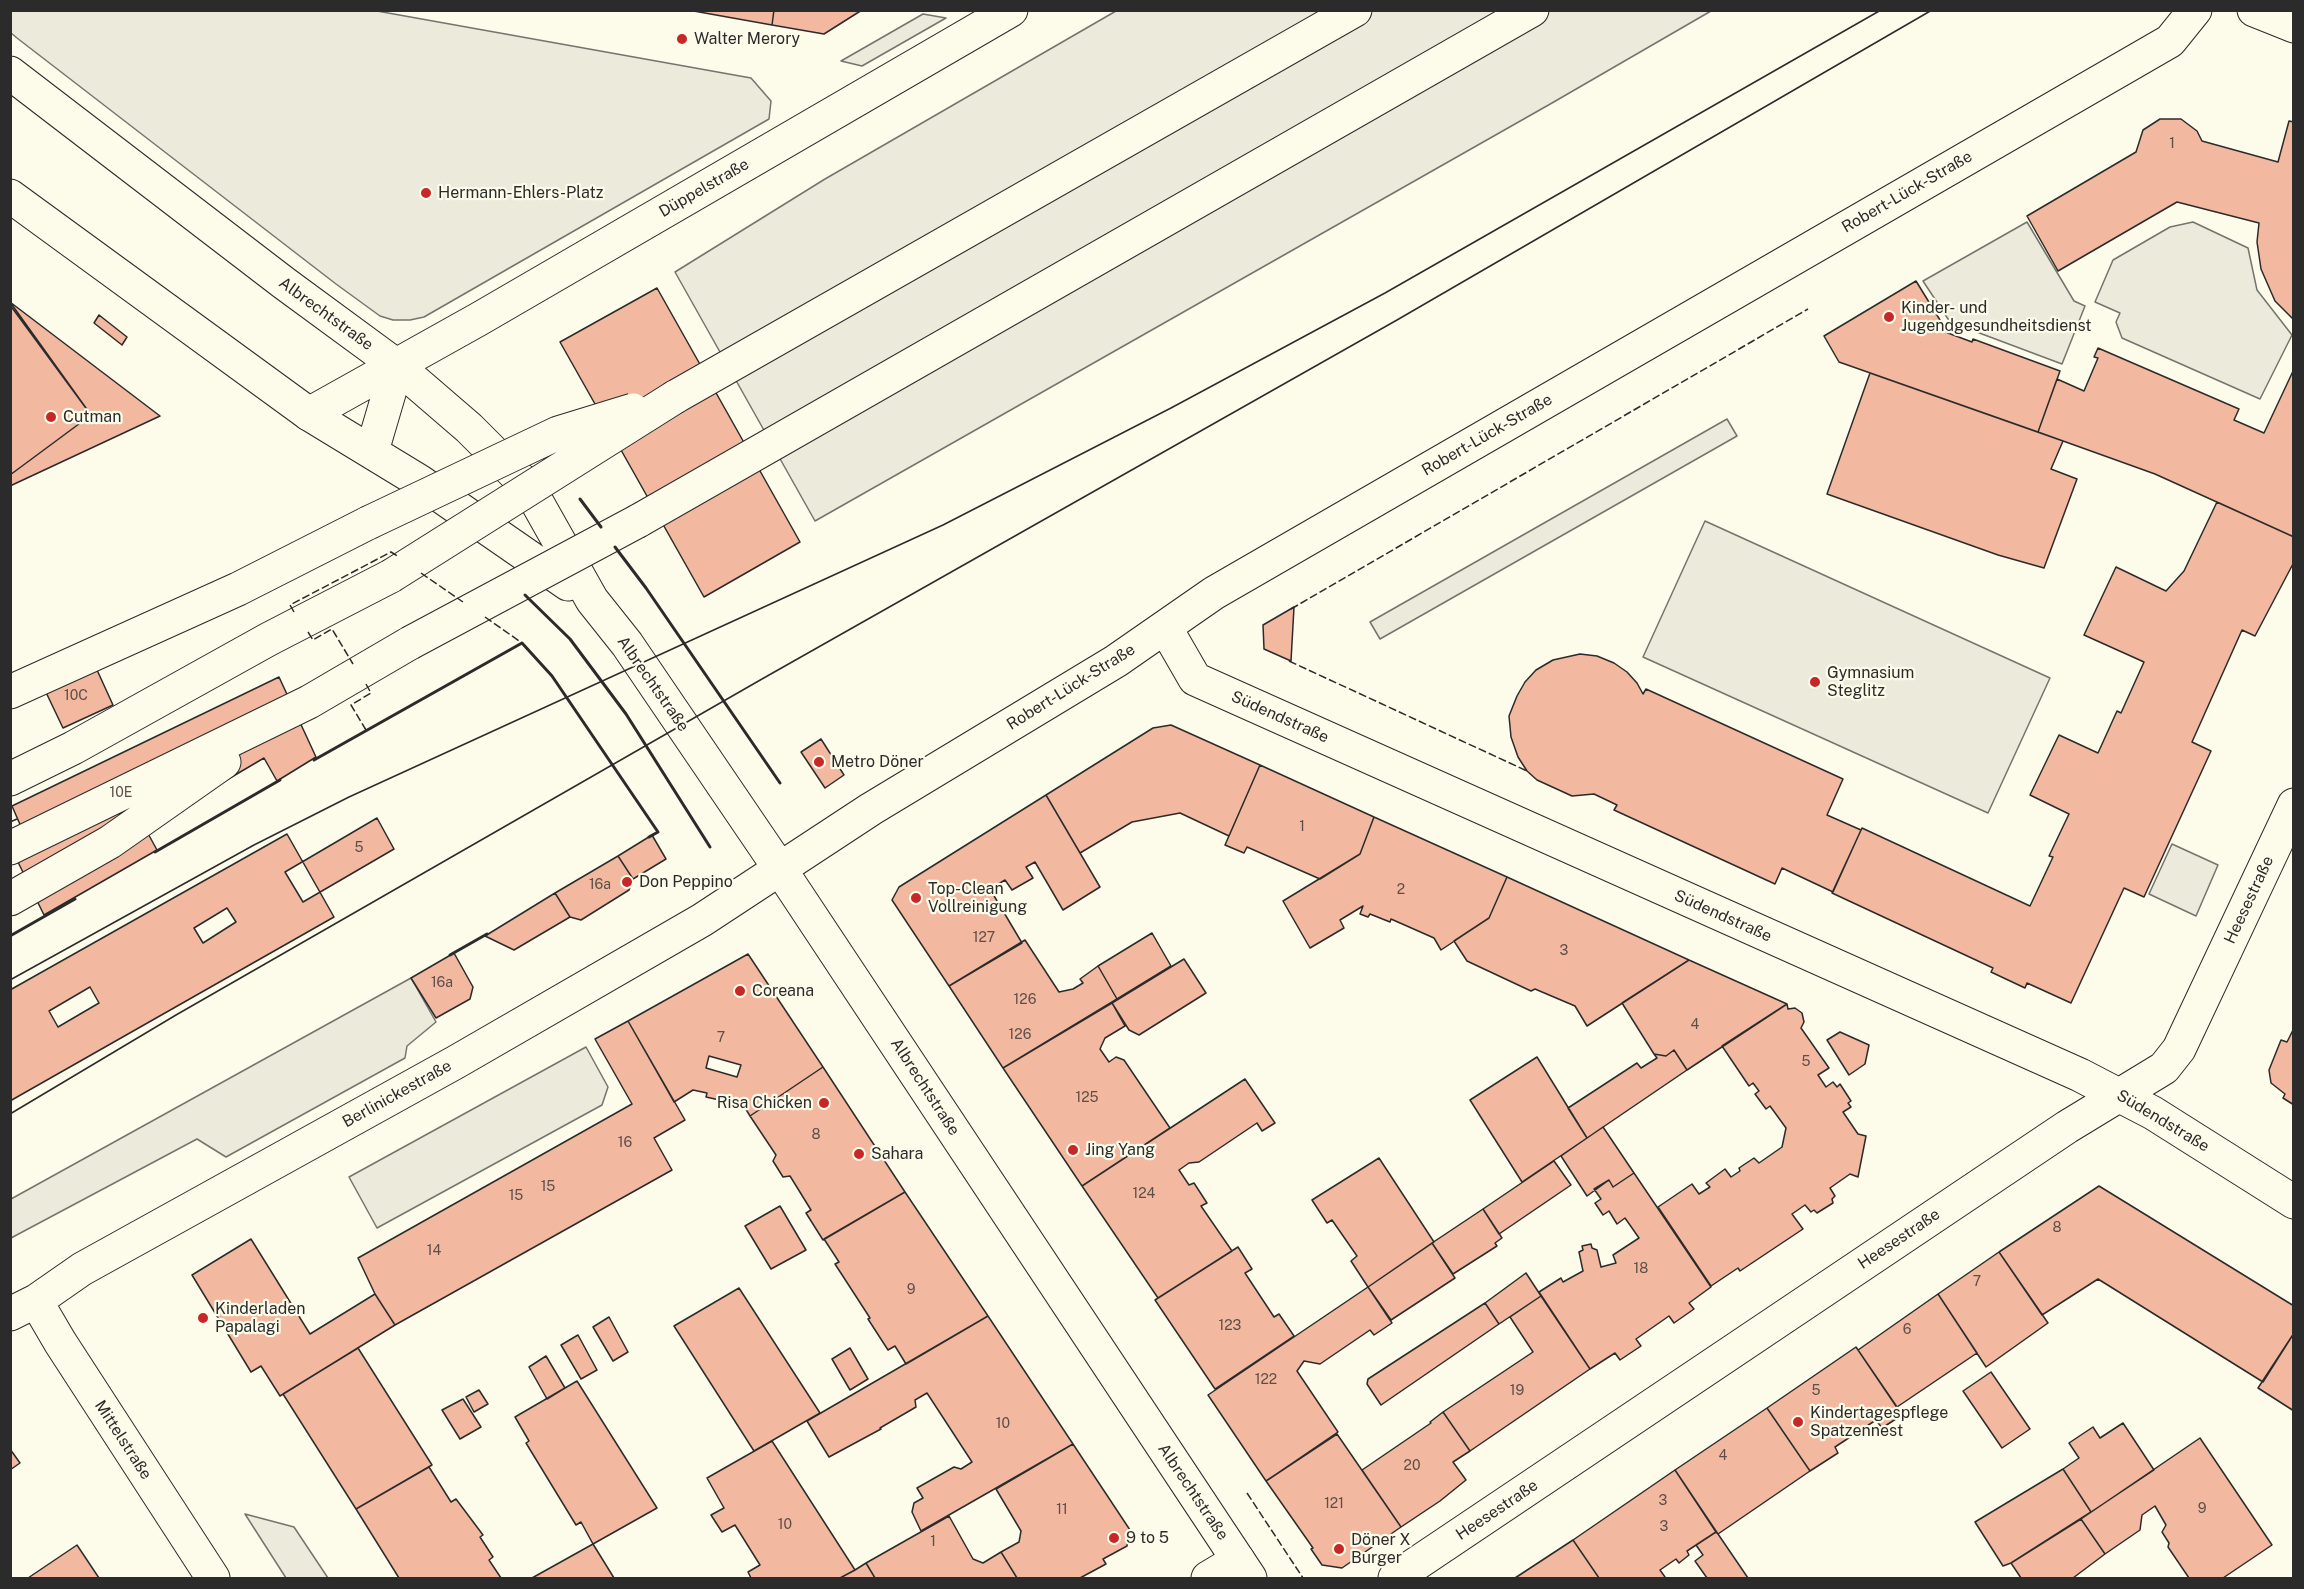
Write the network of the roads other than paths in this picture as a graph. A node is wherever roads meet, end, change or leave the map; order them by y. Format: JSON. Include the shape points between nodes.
{"nodes":[{"id":1,"x":1011,"y":10,"type":"edge"},
{"id":2,"x":1355,"y":10,"type":"edge"},
{"id":3,"x":1532,"y":10,"type":"edge"},
{"id":4,"x":2195,"y":10,"type":"edge"},
{"id":5,"x":2254,"y":10,"type":"edge"},
{"id":6,"x":2294,"y":26,"type":"edge"},
{"id":7,"x":10,"y":73,"type":"edge"},
{"id":8,"x":10,"y":196,"type":"edge"},
{"id":9,"x":398,"y":366,"type":"junction"},
{"id":10,"x":675,"y":397,"type":"junction"},
{"id":11,"x":309,"y":414,"type":"junction"},
{"id":12,"x":372,"y":451,"type":"junction"},
{"id":13,"x":592,"y":600,"type":"junction"},
{"id":14,"x":1165,"y":627,"type":"junction"},
{"id":15,"x":10,"y":692,"type":"edge"},
{"id":16,"x":309,"y":702,"type":"junction"},
{"id":17,"x":10,"y":779,"type":"edge"},
{"id":18,"x":2294,"y":805,"type":"edge"},
{"id":19,"x":10,"y":849,"type":"edge"},
{"id":20,"x":780,"y":869,"type":"junction"},
{"id":21,"x":10,"y":899,"type":"edge"},
{"id":22,"x":2120,"y":1095,"type":"junction"},
{"id":23,"x":2294,"y":1202,"type":"edge"},
{"id":24,"x":23,"y":1307,"type":"edge"},
{"id":25,"x":1244,"y":1569,"type":"edge"},
{"id":26,"x":213,"y":1578,"type":"edge"},
{"id":27,"x":1208,"y":1578,"type":"edge"},
{"id":28,"x":1395,"y":1578,"type":"edge"}],
"edges":[{"from":1,"to":9,"type":"main road","name":"Düppelstraße"},
{"from":2,"to":10,"type":"main road"},
{"from":3,"to":16,"type":"main road","bridge":true,"via":[[649,515],[410,643]]},
{"from":4,"to":14,"type":"main road","name":"Robert-Lück-Straße","via":[[2170,41],[1214,593]]},
{"from":5,"to":6,"type":"main road"},
{"from":7,"to":9,"type":"main road","name":"Albrechtstraße","via":[[284,284]]},
{"from":8,"to":11,"type":"main road","name":"Albrechtstraße"},
{"from":9,"to":11,"type":"main road","name":"Düppelstraße"},
{"from":9,"to":12,"type":"main road"},
{"from":9,"to":13,"type":"main road","name":"Albrechtstraße","via":[[469,428],[529,488]]},
{"from":10,"to":15,"type":"main road","bridge":true,"via":[[558,433],[238,589]]},
{"from":10,"to":17,"type":"main road","bridge":true,"via":[[391,576]]},
{"from":11,"to":12,"type":"main road","name":"Albrechtstraße"},
{"from":12,"to":13,"type":"main road","name":"Albrechtstraße"},
{"from":13,"to":20,"type":"main road","name":"Albrechtstraße","via":[[627,644]]},
{"from":14,"to":20,"type":"main road","name":"Robert-Lück-Straße"},
{"from":14,"to":22,"type":"main road","name":"Südendstraße","via":[[1195,679]]},
{"from":16,"to":19,"type":"main road"},
{"from":16,"to":21,"type":"main road","via":[[110,842]]},
{"from":18,"to":22,"type":"main road","name":"Heesestraße","via":[[2179,1049],[2164,1068]]},
{"from":20,"to":24,"type":"main road","name":"Berlinickestraße","via":[[693,926],[82,1269]]},
{"from":20,"to":25,"type":"main road","name":"Albrechtstraße"},
{"from":22,"to":23,"type":"main road","name":"Südendstraße"},
{"from":22,"to":28,"type":"main road","name":"Heesestraße"},
{"from":24,"to":26,"type":"main road","name":"Mittelstraße","via":[[60,1342]]},
{"from":25,"to":27,"type":"main road"}]}
